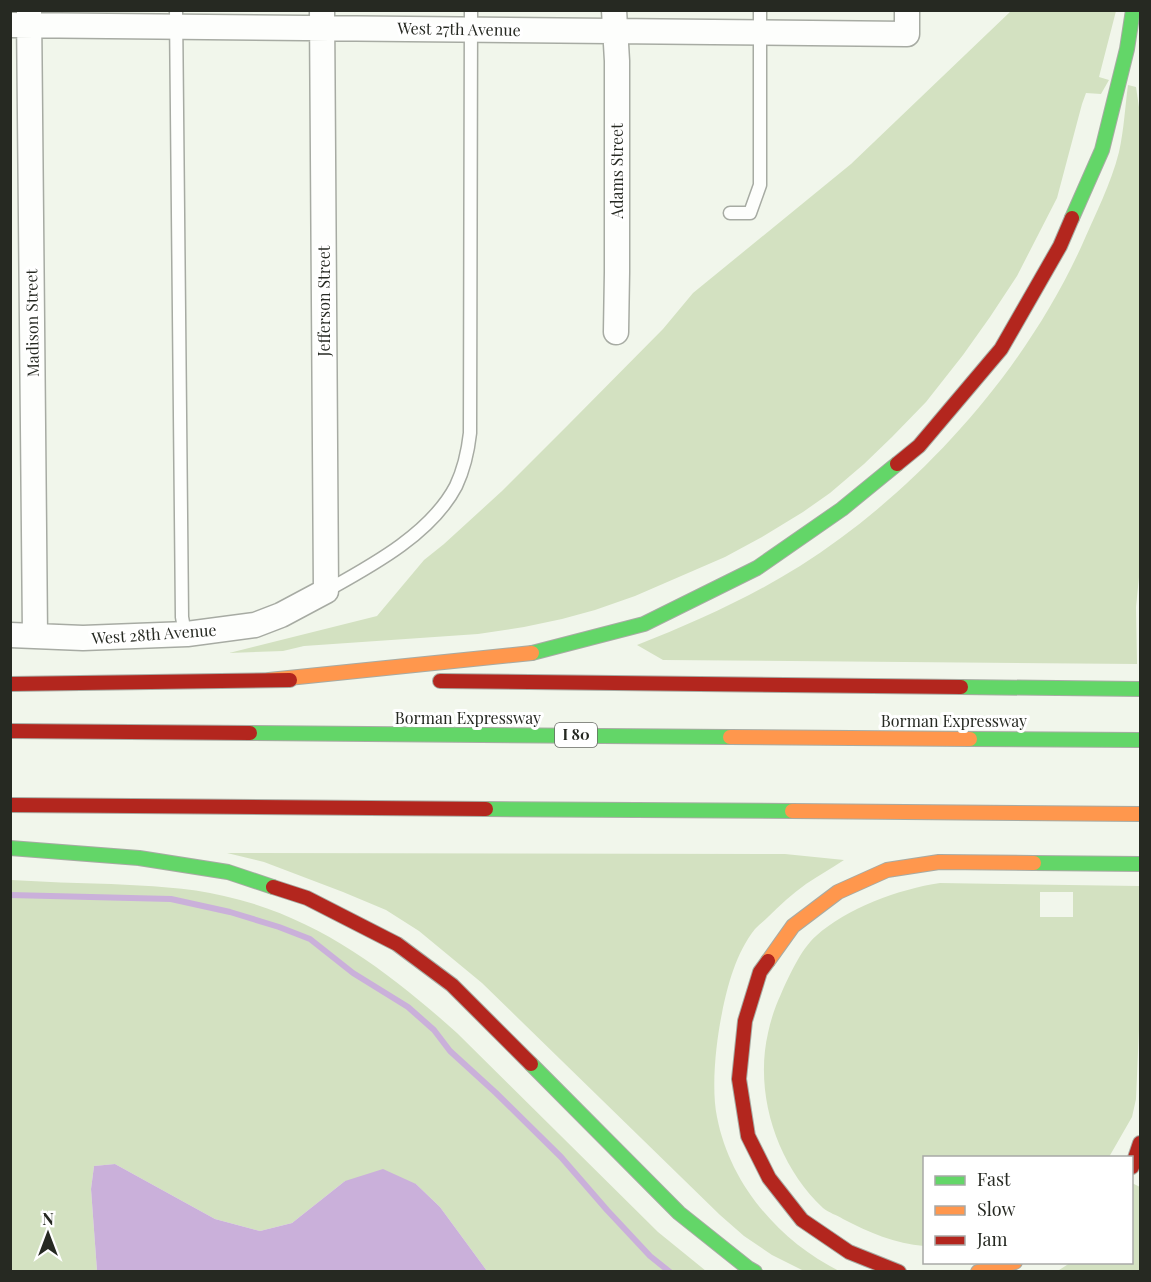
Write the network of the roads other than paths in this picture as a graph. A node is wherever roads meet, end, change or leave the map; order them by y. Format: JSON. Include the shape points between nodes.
{"nodes":[{"id":1,"x":907,"y":10,"type":"edge"},
{"id":2,"x":1133,"y":10,"type":"edge"},
{"id":3,"x":176,"y":19,"type":"edge"},
{"id":4,"x":322,"y":19,"type":"edge"},
{"id":5,"x":471,"y":20,"type":"edge"},
{"id":6,"x":23,"y":21,"type":"edge"},
{"id":7,"x":614,"y":21,"type":"edge"},
{"id":8,"x":760,"y":21,"type":"edge"},
{"id":9,"x":730,"y":213,"type":"dead end"},
{"id":10,"x":616,"y":332,"type":"dead end"},
{"id":11,"x":326,"y":591,"type":"junction"},
{"id":12,"x":187,"y":634,"type":"junction"},
{"id":13,"x":10,"y":635,"type":"edge"},
{"id":14,"x":35,"y":635,"type":"junction"},
{"id":15,"x":269,"y":680,"type":"junction"},
{"id":16,"x":389,"y":681,"type":"dead end"},
{"id":17,"x":424,"y":681,"type":"dead end"},
{"id":18,"x":10,"y":684,"type":"edge"},
{"id":19,"x":1140,"y":689,"type":"edge"},
{"id":20,"x":10,"y":731,"type":"edge"},
{"id":21,"x":1140,"y":740,"type":"edge"},
{"id":22,"x":10,"y":806,"type":"edge"},
{"id":23,"x":1140,"y":814,"type":"edge"},
{"id":24,"x":10,"y":848,"type":"edge"},
{"id":25,"x":1140,"y":864,"type":"edge"},
{"id":26,"x":1140,"y":1143,"type":"edge"},
{"id":27,"x":1133,"y":1162,"type":"edge"},
{"id":28,"x":1011,"y":1264,"type":"edge"},
{"id":29,"x":755,"y":1272,"type":"edge"},
{"id":30,"x":899,"y":1272,"type":"edge"},
{"id":31,"x":978,"y":1272,"type":"edge"}],
"edges":[{"from":1,"to":8,"type":"street","name":"West 27th Avenue","via":[[907,34]]},
{"from":2,"to":15,"type":"highway","via":[[1102,150],[1060,246],[1001,349],[919,446],[842,509],[757,568],[644,624],[526,655]]},
{"from":3,"to":4,"type":"street","name":"West 27th Avenue"},
{"from":3,"to":6,"type":"street","name":"West 27th Avenue"},
{"from":3,"to":12,"type":"lane","via":[[182,617]]},
{"from":4,"to":5,"type":"street","name":"West 27th Avenue"},
{"from":4,"to":11,"type":"street","name":"Jefferson Street"},
{"from":5,"to":7,"type":"street","name":"West 27th Avenue"},
{"from":5,"to":11,"type":"lane","via":[[468,452],[455,487],[415,535]]},
{"from":6,"to":14,"type":"street","name":"Madison Street"},
{"from":7,"to":8,"type":"street","name":"West 27th Avenue"},
{"from":7,"to":10,"type":"street","name":"Adams Street"},
{"from":8,"to":9,"type":"lane","via":[[760,185],[750,213]]},
{"from":11,"to":12,"type":"street","name":"West 28th Avenue","via":[[255,625]]},
{"from":12,"to":14,"type":"street","name":"West 28th Avenue","via":[[83,638]]},
{"from":13,"to":14,"type":"street","name":"West 28th Avenue"},
{"from":15,"to":16,"type":"highway"},
{"from":15,"to":18,"type":"highway"},
{"from":17,"to":19,"type":"highway"},
{"from":20,"to":21,"type":"highway","name":"Borman Expressway","number":"I 80"},
{"from":22,"to":23,"type":"highway"},
{"from":24,"to":29,"type":"highway","via":[[139,858],[228,872],[307,898],[397,944],[452,985],[679,1213]]},
{"from":25,"to":30,"type":"highway","via":[[939,862],[887,870],[838,892],[793,926],[760,972],[745,1022],[739,1079],[748,1136],[769,1178],[802,1220],[849,1252]]},
{"from":26,"to":27,"type":"highway"},
{"from":28,"to":31,"type":"highway"}]}
